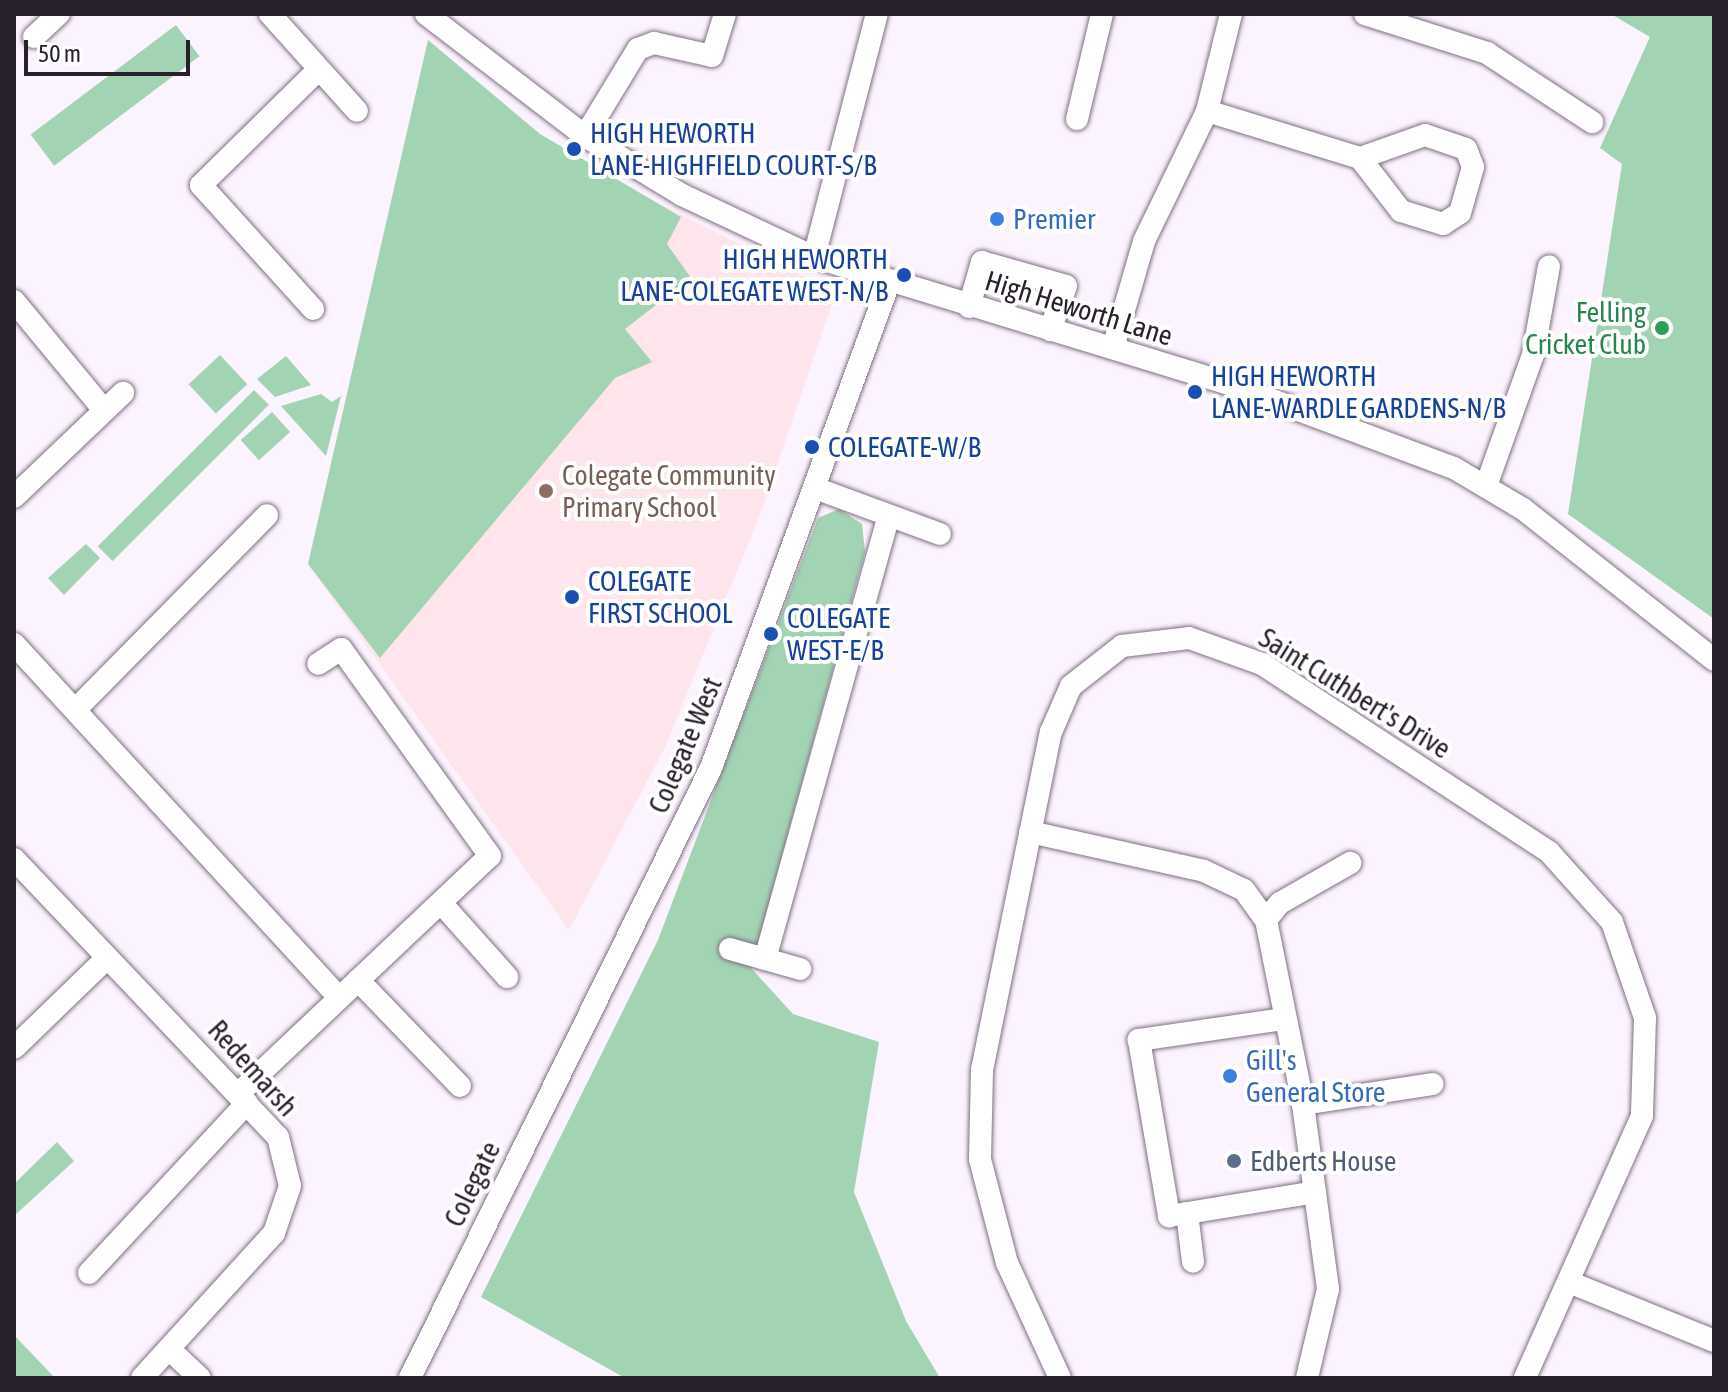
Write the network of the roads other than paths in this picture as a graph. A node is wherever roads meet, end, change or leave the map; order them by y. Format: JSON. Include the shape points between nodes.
{"nodes":[{"id":1,"x":59,"y":14,"type":"edge"},
{"id":2,"x":270,"y":14,"type":"edge"},
{"id":3,"x":426,"y":14,"type":"edge"},
{"id":4,"x":725,"y":14,"type":"edge"},
{"id":5,"x":877,"y":14,"type":"edge"},
{"id":6,"x":1102,"y":14,"type":"edge"},
{"id":7,"x":1231,"y":14,"type":"edge"},
{"id":8,"x":1365,"y":14,"type":"edge"},
{"id":9,"x":34,"y":37,"type":"dead end"},
{"id":10,"x":319,"y":69,"type":"junction"},
{"id":11,"x":357,"y":111,"type":"dead end"},
{"id":12,"x":1207,"y":111,"type":"junction"},
{"id":13,"x":1077,"y":119,"type":"dead end"},
{"id":14,"x":1592,"y":122,"type":"dead end"},
{"id":15,"x":585,"y":136,"type":"junction"},
{"id":16,"x":1360,"y":158,"type":"junction"},
{"id":17,"x":814,"y":257,"type":"junction"},
{"id":18,"x":1549,"y":266,"type":"dead end"},
{"id":19,"x":889,"y":283,"type":"junction"},
{"id":20,"x":14,"y":301,"type":"edge"},
{"id":21,"x":969,"y":307,"type":"junction"},
{"id":22,"x":313,"y":309,"type":"dead end"},
{"id":23,"x":1050,"y":330,"type":"junction"},
{"id":24,"x":1113,"y":348,"type":"junction"},
{"id":25,"x":123,"y":393,"type":"dead end"},
{"id":26,"x":104,"y":410,"type":"junction"},
{"id":27,"x":1486,"y":486,"type":"junction"},
{"id":28,"x":815,"y":488,"type":"junction"},
{"id":29,"x":14,"y":497,"type":"edge"},
{"id":30,"x":267,"y":515,"type":"dead end"},
{"id":31,"x":888,"y":517,"type":"junction"},
{"id":32,"x":940,"y":534,"type":"dead end"},
{"id":33,"x":14,"y":644,"type":"edge"},
{"id":34,"x":1714,"y":660,"type":"edge"},
{"id":35,"x":318,"y":664,"type":"dead end"},
{"id":36,"x":76,"y":709,"type":"junction"},
{"id":37,"x":1030,"y":832,"type":"junction"},
{"id":38,"x":14,"y":859,"type":"edge"},
{"id":39,"x":1350,"y":863,"type":"dead end"},
{"id":40,"x":442,"y":904,"type":"junction"},
{"id":41,"x":1266,"y":920,"type":"junction"},
{"id":42,"x":730,"y":949,"type":"dead end"},
{"id":43,"x":107,"y":958,"type":"junction"},
{"id":44,"x":765,"y":959,"type":"junction"},
{"id":45,"x":800,"y":969,"type":"dead end"},
{"id":46,"x":507,"y":977,"type":"dead end"},
{"id":47,"x":358,"y":980,"type":"junction"},
{"id":48,"x":339,"y":997,"type":"junction"},
{"id":49,"x":586,"y":1015,"type":"joint"},
{"id":50,"x":1284,"y":1019,"type":"junction"},
{"id":51,"x":14,"y":1048,"type":"edge"},
{"id":52,"x":1432,"y":1084,"type":"dead end"},
{"id":53,"x":460,"y":1086,"type":"dead end"},
{"id":54,"x":243,"y":1098,"type":"junction"},
{"id":55,"x":1303,"y":1104,"type":"junction"},
{"id":56,"x":1315,"y":1192,"type":"junction"},
{"id":57,"x":1187,"y":1213,"type":"junction"},
{"id":58,"x":1193,"y":1262,"type":"dead end"},
{"id":59,"x":89,"y":1273,"type":"dead end"},
{"id":60,"x":1569,"y":1282,"type":"junction"},
{"id":61,"x":1714,"y":1341,"type":"edge"},
{"id":62,"x":169,"y":1349,"type":"junction"},
{"id":63,"x":142,"y":1378,"type":"edge"},
{"id":64,"x":200,"y":1378,"type":"edge"},
{"id":65,"x":410,"y":1378,"type":"edge"},
{"id":66,"x":1060,"y":1378,"type":"edge"},
{"id":67,"x":1307,"y":1378,"type":"edge"},
{"id":68,"x":1525,"y":1378,"type":"edge"}],
"edges":[{"from":1,"to":9,"type":"street"},
{"from":2,"to":10,"type":"street"},
{"from":3,"to":15,"type":"street","name":"High Heworth Lane"},
{"from":4,"to":15,"type":"street","via":[[712,56],[654,43],[638,49]]},
{"from":5,"to":17,"type":"street"},
{"from":6,"to":13,"type":"street"},
{"from":7,"to":12,"type":"street"},
{"from":8,"to":14,"type":"street","via":[[1487,53]]},
{"from":10,"to":11,"type":"street"},
{"from":10,"to":22,"type":"street","via":[[201,185]]},
{"from":12,"to":16,"type":"street"},
{"from":12,"to":24,"type":"street","via":[[1144,241]]},
{"from":15,"to":17,"type":"street","name":"High Heworth Lane","via":[[682,195]]},
{"from":16,"to":16,"type":"street","via":[[1425,135],[1466,149],[1473,167],[1460,213],[1443,224],[1401,211]]},
{"from":17,"to":19,"type":"street","name":"High Heworth Lane"},
{"from":18,"to":27,"type":"street","via":[[1533,355]]},
{"from":19,"to":21,"type":"street","name":"High Heworth Lane"},
{"from":19,"to":28,"type":"street","name":"Colegate West"},
{"from":20,"to":26,"type":"street"},
{"from":21,"to":23,"type":"street","name":"High Heworth Lane"},
{"from":21,"to":23,"type":"street","via":[[982,262],[1066,286]]},
{"from":23,"to":24,"type":"street","name":"High Heworth Lane"},
{"from":24,"to":27,"type":"street","name":"High Heworth Lane","via":[[1367,430]]},
{"from":25,"to":26,"type":"street"},
{"from":26,"to":29,"type":"street"},
{"from":27,"to":34,"type":"street","name":"High Heworth Lane"},
{"from":28,"to":31,"type":"street"},
{"from":28,"to":49,"type":"street","name":"Colegate West","via":[[711,768]]},
{"from":30,"to":36,"type":"street"},
{"from":31,"to":32,"type":"street"},
{"from":31,"to":44,"type":"street"},
{"from":33,"to":36,"type":"street"},
{"from":35,"to":40,"type":"street","via":[[341,649],[490,856]]},
{"from":36,"to":48,"type":"street"},
{"from":37,"to":41,"type":"street","via":[[1204,871],[1244,890]]},
{"from":37,"to":60,"type":"street","name":"Saint Cuthbert's Drive","via":[[1051,732],[1071,686],[1122,646],[1189,638],[1262,664],[1549,852],[1612,922],[1645,1018],[1642,1116]]},
{"from":37,"to":66,"type":"street","name":"Saint Cuthbert's Drive","via":[[982,1070],[980,1159],[1007,1263]]},
{"from":38,"to":43,"type":"street","name":"Redemarsh"},
{"from":39,"to":41,"type":"street","via":[[1280,903]]},
{"from":40,"to":46,"type":"street"},
{"from":40,"to":47,"type":"street"},
{"from":41,"to":50,"type":"street"},
{"from":42,"to":44,"type":"street"},
{"from":43,"to":51,"type":"street"},
{"from":43,"to":54,"type":"street","name":"Redemarsh"},
{"from":44,"to":45,"type":"street"},
{"from":47,"to":48,"type":"street"},
{"from":47,"to":53,"type":"street"},
{"from":48,"to":54,"type":"street"},
{"from":49,"to":65,"type":"street","name":"Colegate"},
{"from":50,"to":55,"type":"street"},
{"from":50,"to":57,"type":"street","via":[[1139,1040],[1169,1216]]},
{"from":52,"to":55,"type":"street"},
{"from":54,"to":59,"type":"street"},
{"from":54,"to":62,"type":"street","name":"Redemarsh","via":[[278,1137],[290,1186],[274,1233]]},
{"from":55,"to":56,"type":"street"},
{"from":56,"to":57,"type":"street"},
{"from":56,"to":67,"type":"street","via":[[1328,1289]]},
{"from":57,"to":58,"type":"street"},
{"from":60,"to":61,"type":"street"},
{"from":60,"to":68,"type":"street","name":"Saint Cuthbert's Drive"},
{"from":62,"to":63,"type":"street","name":"Redemarsh"},
{"from":62,"to":64,"type":"street"}]}
